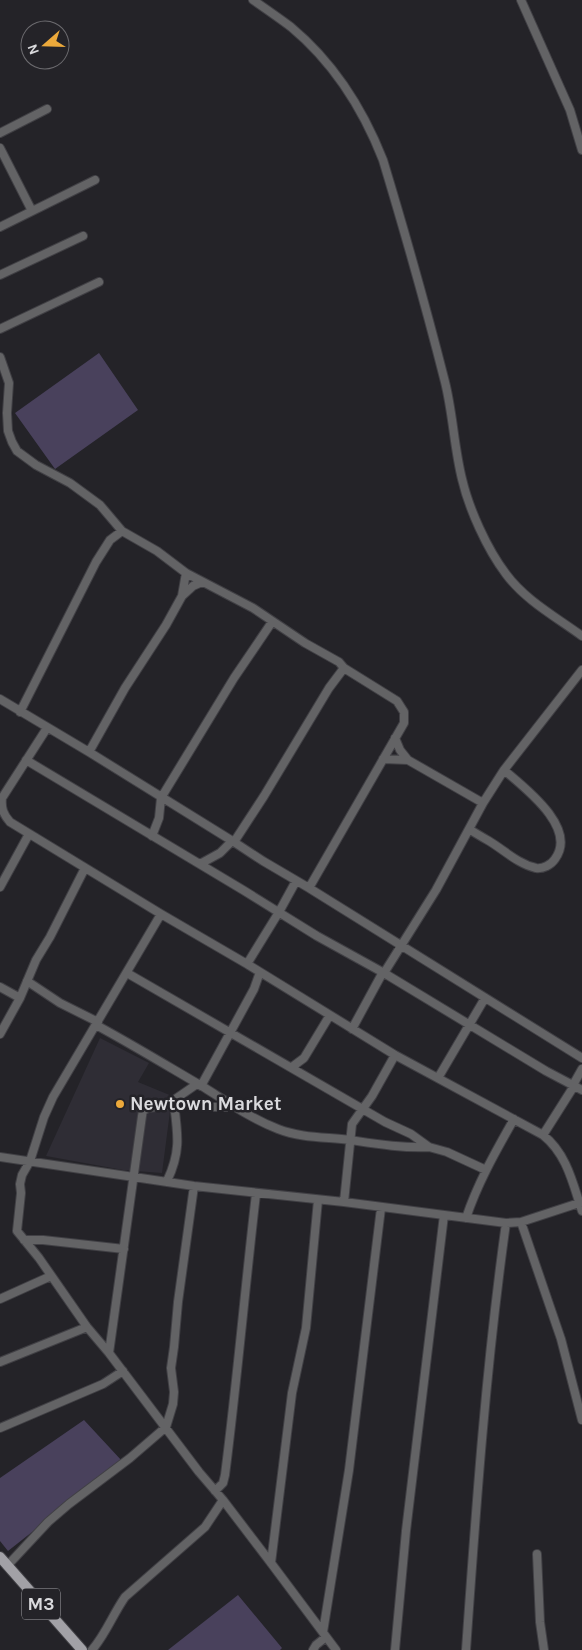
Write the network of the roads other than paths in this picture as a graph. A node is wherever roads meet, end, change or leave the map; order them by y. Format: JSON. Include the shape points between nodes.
{"nodes":[{"id":1,"x":253,"y":0,"type":"edge"},
{"id":2,"x":521,"y":0,"type":"edge"},
{"id":3,"x":46,"y":109,"type":"dead end"},
{"id":4,"x":0,"y":133,"type":"edge"},
{"id":5,"x":0,"y":148,"type":"edge"},
{"id":6,"x":582,"y":150,"type":"edge"},
{"id":7,"x":95,"y":180,"type":"dead end"},
{"id":8,"x":32,"y":211,"type":"junction"},
{"id":9,"x":0,"y":227,"type":"edge"},
{"id":10,"x":82,"y":236,"type":"dead end"},
{"id":11,"x":0,"y":275,"type":"edge"},
{"id":12,"x":99,"y":282,"type":"dead end"},
{"id":13,"x":0,"y":329,"type":"edge"},
{"id":14,"x":0,"y":357,"type":"edge"},
{"id":15,"x":113,"y":522,"type":"junction"},
{"id":16,"x":122,"y":531,"type":"junction"},
{"id":17,"x":110,"y":540,"type":"junction"},
{"id":18,"x":186,"y":573,"type":"junction"},
{"id":19,"x":202,"y":582,"type":"junction"},
{"id":20,"x":182,"y":596,"type":"junction"},
{"id":21,"x":272,"y":622,"type":"junction"},
{"id":22,"x":582,"y":636,"type":"edge"},
{"id":23,"x":344,"y":668,"type":"junction"},
{"id":24,"x":582,"y":670,"type":"edge"},
{"id":25,"x":0,"y":700,"type":"edge"},
{"id":26,"x":20,"y":712,"type":"junction"},
{"id":27,"x":47,"y":728,"type":"junction"},
{"id":28,"x":395,"y":738,"type":"junction"},
{"id":29,"x":89,"y":752,"type":"junction"},
{"id":30,"x":26,"y":760,"type":"junction"},
{"id":31,"x":383,"y":760,"type":"junction"},
{"id":32,"x":408,"y":760,"type":"junction"},
{"id":33,"x":504,"y":770,"type":"junction"},
{"id":34,"x":162,"y":798,"type":"junction"},
{"id":35,"x":483,"y":803,"type":"junction"},
{"id":36,"x":0,"y":806,"type":"edge"},
{"id":37,"x":469,"y":829,"type":"junction"},
{"id":38,"x":29,"y":834,"type":"junction"},
{"id":39,"x":152,"y":836,"type":"junction"},
{"id":40,"x":233,"y":841,"type":"junction"},
{"id":41,"x":200,"y":864,"type":"junction"},
{"id":42,"x":85,"y":868,"type":"junction"},
{"id":43,"x":296,"y":881,"type":"junction"},
{"id":44,"x":0,"y":887,"type":"edge"},
{"id":45,"x":309,"y":888,"type":"junction"},
{"id":46,"x":279,"y":912,"type":"junction"},
{"id":47,"x":161,"y":914,"type":"junction"},
{"id":48,"x":401,"y":945,"type":"junction"},
{"id":49,"x":247,"y":964,"type":"junction"},
{"id":50,"x":127,"y":972,"type":"junction"},
{"id":51,"x":260,"y":972,"type":"junction"},
{"id":52,"x":383,"y":973,"type":"junction"},
{"id":53,"x":28,"y":981,"type":"junction"},
{"id":54,"x":0,"y":987,"type":"edge"},
{"id":55,"x":20,"y":998,"type":"junction"},
{"id":56,"x":486,"y":998,"type":"junction"},
{"id":57,"x":330,"y":1015,"type":"junction"},
{"id":58,"x":97,"y":1024,"type":"junction"},
{"id":59,"x":469,"y":1024,"type":"junction"},
{"id":60,"x":352,"y":1029,"type":"junction"},
{"id":61,"x":230,"y":1032,"type":"junction"},
{"id":62,"x":0,"y":1034,"type":"edge"},
{"id":63,"x":395,"y":1054,"type":"junction"},
{"id":64,"x":582,"y":1058,"type":"edge"},
{"id":65,"x":292,"y":1067,"type":"junction"},
{"id":66,"x":582,"y":1069,"type":"edge"},
{"id":67,"x":438,"y":1078,"type":"junction"},
{"id":68,"x":199,"y":1085,"type":"junction"},
{"id":69,"x":574,"y":1086,"type":"junction"},
{"id":70,"x":582,"y":1090,"type":"edge"},
{"id":71,"x":170,"y":1104,"type":"junction"},
{"id":72,"x":234,"y":1107,"type":"junction"},
{"id":73,"x":363,"y":1108,"type":"junction"},
{"id":74,"x":514,"y":1119,"type":"junction"},
{"id":75,"x":543,"y":1135,"type":"junction"},
{"id":76,"x":350,"y":1140,"type":"junction"},
{"id":77,"x":429,"y":1146,"type":"junction"},
{"id":78,"x":0,"y":1157,"type":"edge"},
{"id":79,"x":30,"y":1161,"type":"junction"},
{"id":80,"x":486,"y":1170,"type":"junction"},
{"id":81,"x":133,"y":1177,"type":"junction"},
{"id":82,"x":167,"y":1182,"type":"junction"},
{"id":83,"x":194,"y":1186,"type":"junction"},
{"id":84,"x":256,"y":1194,"type":"junction"},
{"id":85,"x":318,"y":1200,"type":"junction"},
{"id":86,"x":344,"y":1202,"type":"junction"},
{"id":87,"x":581,"y":1202,"type":"edge"},
{"id":88,"x":381,"y":1208,"type":"junction"},
{"id":89,"x":582,"y":1211,"type":"edge"},
{"id":90,"x":444,"y":1215,"type":"junction"},
{"id":91,"x":466,"y":1218,"type":"junction"},
{"id":92,"x":521,"y":1222,"type":"junction"},
{"id":93,"x":506,"y":1223,"type":"junction"},
{"id":94,"x":24,"y":1240,"type":"junction"},
{"id":95,"x":124,"y":1249,"type":"junction"},
{"id":96,"x":51,"y":1276,"type":"junction"},
{"id":97,"x":0,"y":1299,"type":"edge"},
{"id":98,"x":87,"y":1327,"type":"junction"},
{"id":99,"x":109,"y":1353,"type":"junction"},
{"id":100,"x":0,"y":1362,"type":"edge"},
{"id":101,"x":123,"y":1372,"type":"junction"},
{"id":102,"x":582,"y":1420,"type":"edge"},
{"id":103,"x":166,"y":1427,"type":"junction"},
{"id":104,"x":0,"y":1428,"type":"edge"},
{"id":105,"x":215,"y":1490,"type":"junction"},
{"id":106,"x":223,"y":1500,"type":"junction"},
{"id":107,"x":537,"y":1554,"type":"dead end"},
{"id":108,"x":0,"y":1557,"type":"edge"},
{"id":109,"x":271,"y":1563,"type":"junction"},
{"id":110,"x":7,"y":1566,"type":"junction"},
{"id":111,"x":325,"y":1635,"type":"junction"},
{"id":112,"x":77,"y":1648,"type":"edge"},
{"id":113,"x":92,"y":1650,"type":"edge"},
{"id":114,"x":313,"y":1650,"type":"edge"},
{"id":115,"x":336,"y":1650,"type":"edge"},
{"id":116,"x":395,"y":1650,"type":"edge"},
{"id":117,"x":466,"y":1650,"type":"edge"},
{"id":118,"x":544,"y":1650,"type":"edge"}],
"edges":[{"from":1,"to":22,"type":"street","via":[[292,28],[330,66],[374,136],[436,348],[461,477],[478,524],[498,562],[515,585]]},
{"from":2,"to":6,"type":"street","via":[[570,110]]},
{"from":3,"to":4,"type":"street"},
{"from":5,"to":8,"type":"street"},
{"from":7,"to":8,"type":"street"},
{"from":8,"to":9,"type":"street"},
{"from":10,"to":11,"type":"street"},
{"from":12,"to":13,"type":"street"},
{"from":14,"to":15,"type":"street","via":[[9,382],[8,431],[17,451],[87,495]]},
{"from":15,"to":16,"type":"street"},
{"from":15,"to":17,"type":"street"},
{"from":16,"to":17,"type":"street"},
{"from":16,"to":18,"type":"street"},
{"from":17,"to":26,"type":"street"},
{"from":18,"to":19,"type":"street"},
{"from":18,"to":20,"type":"street"},
{"from":19,"to":20,"type":"street"},
{"from":19,"to":21,"type":"street","via":[[231,595]]},
{"from":20,"to":29,"type":"street"},
{"from":21,"to":23,"type":"street","via":[[340,662]]},
{"from":21,"to":34,"type":"street","via":[[234,678]]},
{"from":23,"to":28,"type":"street","via":[[400,704],[404,723]]},
{"from":23,"to":40,"type":"street","via":[[328,688],[264,796]]},
{"from":24,"to":33,"type":"street"},
{"from":25,"to":26,"type":"street"},
{"from":26,"to":27,"type":"street"},
{"from":27,"to":29,"type":"street"},
{"from":27,"to":30,"type":"street"},
{"from":28,"to":31,"type":"street"},
{"from":28,"to":32,"type":"street"},
{"from":29,"to":34,"type":"street"},
{"from":30,"to":36,"type":"street"},
{"from":30,"to":39,"type":"street"},
{"from":31,"to":32,"type":"street"},
{"from":31,"to":45,"type":"street"},
{"from":32,"to":35,"type":"street"},
{"from":33,"to":35,"type":"street"},
{"from":33,"to":37,"type":"street","via":[[547,811],[560,832],[560,851],[547,866],[538,868],[513,858]]},
{"from":34,"to":39,"type":"street"},
{"from":34,"to":40,"type":"street"},
{"from":35,"to":37,"type":"street"},
{"from":36,"to":38,"type":"street","via":[[10,822]]},
{"from":37,"to":48,"type":"street"},
{"from":38,"to":42,"type":"street"},
{"from":38,"to":44,"type":"street"},
{"from":39,"to":41,"type":"street"},
{"from":40,"to":41,"type":"street"},
{"from":40,"to":43,"type":"street"},
{"from":41,"to":46,"type":"street"},
{"from":42,"to":47,"type":"street"},
{"from":42,"to":53,"type":"street"},
{"from":43,"to":45,"type":"street"},
{"from":43,"to":46,"type":"street"},
{"from":45,"to":48,"type":"street"},
{"from":46,"to":49,"type":"street"},
{"from":46,"to":52,"type":"street"},
{"from":47,"to":49,"type":"street"},
{"from":47,"to":50,"type":"street"},
{"from":48,"to":52,"type":"street"},
{"from":48,"to":56,"type":"street"},
{"from":49,"to":51,"type":"street"},
{"from":50,"to":58,"type":"street"},
{"from":50,"to":61,"type":"street"},
{"from":51,"to":57,"type":"street"},
{"from":51,"to":61,"type":"street"},
{"from":52,"to":59,"type":"street"},
{"from":52,"to":60,"type":"street"},
{"from":53,"to":55,"type":"street"},
{"from":53,"to":58,"type":"street"},
{"from":54,"to":55,"type":"street"},
{"from":55,"to":62,"type":"street"},
{"from":56,"to":59,"type":"street"},
{"from":56,"to":64,"type":"street"},
{"from":57,"to":60,"type":"street"},
{"from":57,"to":65,"type":"street","via":[[304,1058]]},
{"from":58,"to":68,"type":"street"},
{"from":58,"to":79,"type":"street","via":[[53,1098]]},
{"from":59,"to":67,"type":"street"},
{"from":59,"to":69,"type":"street"},
{"from":60,"to":63,"type":"street"},
{"from":61,"to":65,"type":"street"},
{"from":61,"to":68,"type":"street"},
{"from":63,"to":67,"type":"street"},
{"from":63,"to":73,"type":"street"},
{"from":65,"to":73,"type":"street"},
{"from":66,"to":69,"type":"street"},
{"from":67,"to":74,"type":"street"},
{"from":68,"to":71,"type":"street"},
{"from":68,"to":72,"type":"street"},
{"from":69,"to":70,"type":"street"},
{"from":69,"to":75,"type":"street"},
{"from":71,"to":72,"type":"street"},
{"from":71,"to":81,"type":"street","via":[[144,1111]]},
{"from":71,"to":82,"type":"street","via":[[178,1149]]},
{"from":72,"to":76,"type":"street","via":[[292,1133]]},
{"from":73,"to":76,"type":"street","via":[[352,1124]]},
{"from":73,"to":77,"type":"street"},
{"from":74,"to":75,"type":"street"},
{"from":74,"to":80,"type":"street"},
{"from":75,"to":87,"type":"street","via":[[561,1154]]},
{"from":76,"to":77,"type":"street","via":[[407,1148]]},
{"from":76,"to":86,"type":"street"},
{"from":77,"to":80,"type":"street"},
{"from":78,"to":79,"type":"street"},
{"from":79,"to":81,"type":"street"},
{"from":79,"to":94,"type":"street","via":[[20,1184],[17,1228]]},
{"from":80,"to":91,"type":"street"},
{"from":81,"to":82,"type":"street"},
{"from":81,"to":95,"type":"street"},
{"from":82,"to":83,"type":"street"},
{"from":83,"to":84,"type":"street"},
{"from":83,"to":103,"type":"street","via":[[171,1368],[173,1404]]},
{"from":84,"to":85,"type":"street"},
{"from":84,"to":105,"type":"street","via":[[225,1476]]},
{"from":85,"to":86,"type":"street"},
{"from":85,"to":109,"type":"street","via":[[306,1328],[292,1393]]},
{"from":86,"to":88,"type":"street"},
{"from":87,"to":89,"type":"street"},
{"from":87,"to":92,"type":"street"},
{"from":88,"to":90,"type":"street"},
{"from":88,"to":111,"type":"street"},
{"from":90,"to":91,"type":"street"},
{"from":90,"to":116,"type":"street"},
{"from":91,"to":93,"type":"street"},
{"from":92,"to":93,"type":"street"},
{"from":92,"to":102,"type":"street","via":[[561,1339]]},
{"from":93,"to":117,"type":"street","via":[[496,1297]]},
{"from":94,"to":95,"type":"street"},
{"from":94,"to":96,"type":"street"},
{"from":95,"to":99,"type":"street"},
{"from":96,"to":97,"type":"street"},
{"from":96,"to":98,"type":"street"},
{"from":98,"to":99,"type":"street"},
{"from":98,"to":100,"type":"street"},
{"from":99,"to":101,"type":"street"},
{"from":101,"to":103,"type":"street"},
{"from":101,"to":104,"type":"street","via":[[103,1384]]},
{"from":103,"to":105,"type":"street"},
{"from":103,"to":110,"type":"street","via":[[62,1510]]},
{"from":105,"to":106,"type":"street"},
{"from":106,"to":109,"type":"street"},
{"from":106,"to":113,"type":"street","via":[[205,1527],[125,1598]]},
{"from":107,"to":118,"type":"street"},
{"from":108,"to":110,"type":"main road","number":"M3"},
{"from":109,"to":111,"type":"street"},
{"from":110,"to":112,"type":"main road","number":"M3"},
{"from":111,"to":114,"type":"street"},
{"from":111,"to":115,"type":"street"}]}
